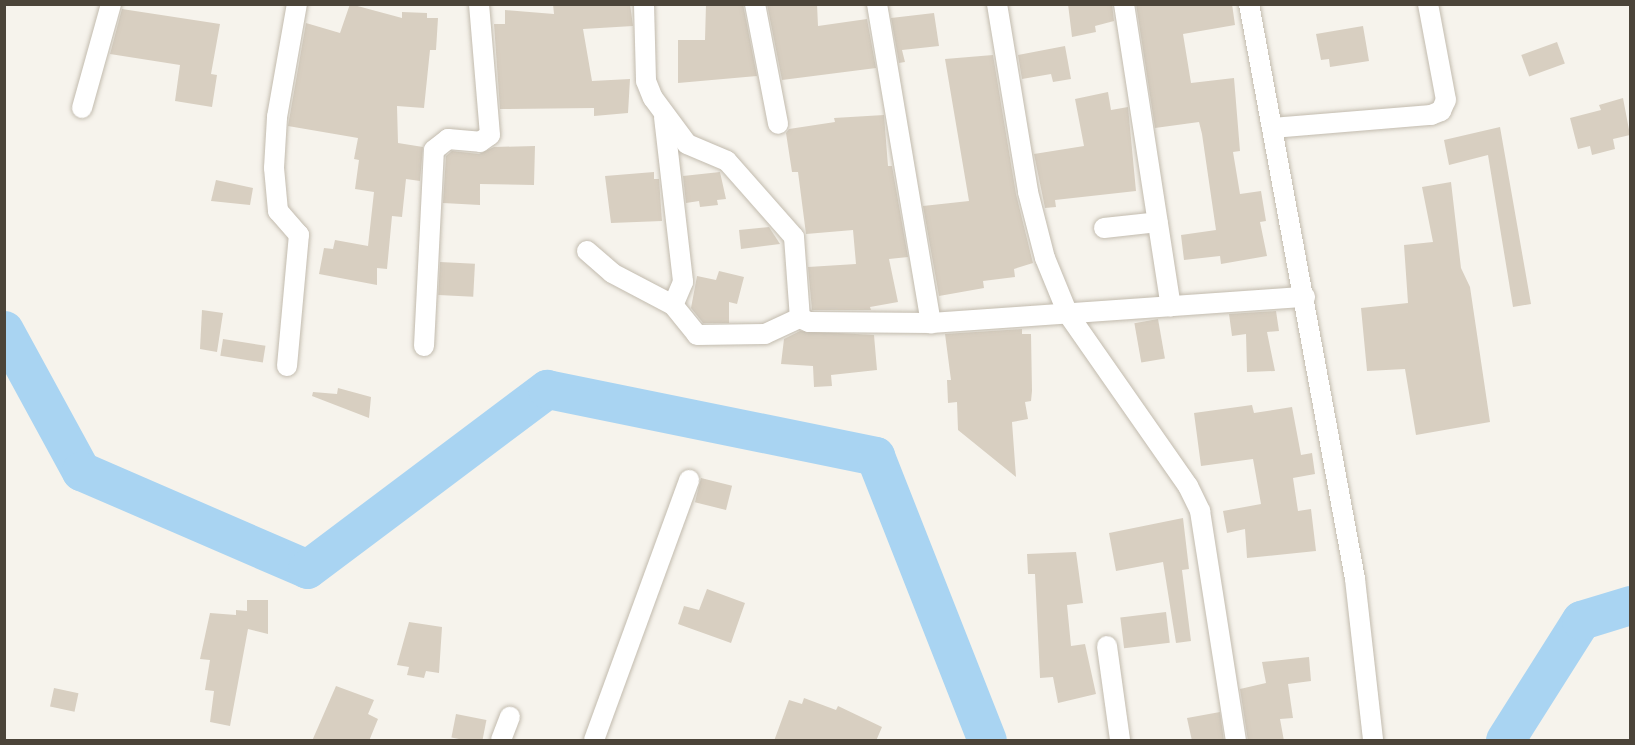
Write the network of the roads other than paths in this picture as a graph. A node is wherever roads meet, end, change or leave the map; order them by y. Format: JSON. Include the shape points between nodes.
{"nodes":[{"id":1,"x":111,"y":4,"type":"edge"},
{"id":2,"x":297,"y":4,"type":"edge"},
{"id":3,"x":479,"y":4,"type":"edge"},
{"id":4,"x":645,"y":4,"type":"edge"},
{"id":5,"x":755,"y":4,"type":"edge"},
{"id":6,"x":877,"y":4,"type":"edge"},
{"id":7,"x":997,"y":4,"type":"edge"},
{"id":8,"x":1124,"y":4,"type":"edge"},
{"id":9,"x":1249,"y":4,"type":"edge"},
{"id":10,"x":1428,"y":4,"type":"edge"},
{"id":11,"x":82,"y":108,"type":"dead end"},
{"id":12,"x":664,"y":117,"type":"junction"},
{"id":13,"x":778,"y":124,"type":"dead end"},
{"id":14,"x":1272,"y":128,"type":"junction"},
{"id":15,"x":1158,"y":222,"type":"junction"},
{"id":16,"x":1104,"y":228,"type":"dead end"},
{"id":17,"x":587,"y":251,"type":"dead end"},
{"id":18,"x":1305,"y":297,"type":"junction"},
{"id":19,"x":673,"y":305,"type":"junction"},
{"id":20,"x":1171,"y":306,"type":"junction"},
{"id":21,"x":1068,"y":314,"type":"junction"},
{"id":22,"x":800,"y":318,"type":"junction"},
{"id":23,"x":932,"y":323,"type":"junction"},
{"id":24,"x":424,"y":346,"type":"dead end"},
{"id":25,"x":287,"y":366,"type":"dead end"},
{"id":26,"x":689,"y":480,"type":"dead end"},
{"id":27,"x":1107,"y":646,"type":"dead end"},
{"id":28,"x":510,"y":717,"type":"dead end"},
{"id":29,"x":501,"y":741,"type":"edge"},
{"id":30,"x":594,"y":741,"type":"edge"},
{"id":31,"x":1120,"y":741,"type":"edge"},
{"id":32,"x":1236,"y":741,"type":"edge"},
{"id":33,"x":1373,"y":741,"type":"edge"}],
"edges":[{"from":1,"to":11,"type":"street"},
{"from":2,"to":25,"type":"street","via":[[277,117],[274,168],[278,211],[299,235]]},
{"from":3,"to":24,"type":"street","via":[[490,135],[480,142],[448,139],[434,150]]},
{"from":4,"to":12,"type":"street","via":[[646,81]]},
{"from":5,"to":13,"type":"street"},
{"from":6,"to":23,"type":"street"},
{"from":7,"to":21,"type":"street","via":[[1028,192],[1045,258]]},
{"from":8,"to":15,"type":"street"},
{"from":9,"to":14,"type":"street"},
{"from":10,"to":14,"type":"street","via":[[1446,100],[1441,111]]},
{"from":12,"to":19,"type":"street","via":[[683,282]]},
{"from":12,"to":22,"type":"street","via":[[687,144],[727,161],[794,237]]},
{"from":14,"to":18,"type":"street"},
{"from":15,"to":16,"type":"street"},
{"from":15,"to":20,"type":"street"},
{"from":17,"to":19,"type":"street","via":[[612,273]]},
{"from":18,"to":20,"type":"street"},
{"from":18,"to":33,"type":"street","via":[[1355,579]]},
{"from":19,"to":22,"type":"street","via":[[692,332],[705,338],[765,334]]},
{"from":20,"to":21,"type":"street"},
{"from":21,"to":23,"type":"street"},
{"from":21,"to":32,"type":"street","via":[[1188,486],[1200,511]]},
{"from":22,"to":23,"type":"street","via":[[809,322]]},
{"from":26,"to":30,"type":"street"},
{"from":27,"to":31,"type":"street"},
{"from":28,"to":29,"type":"street"}]}
